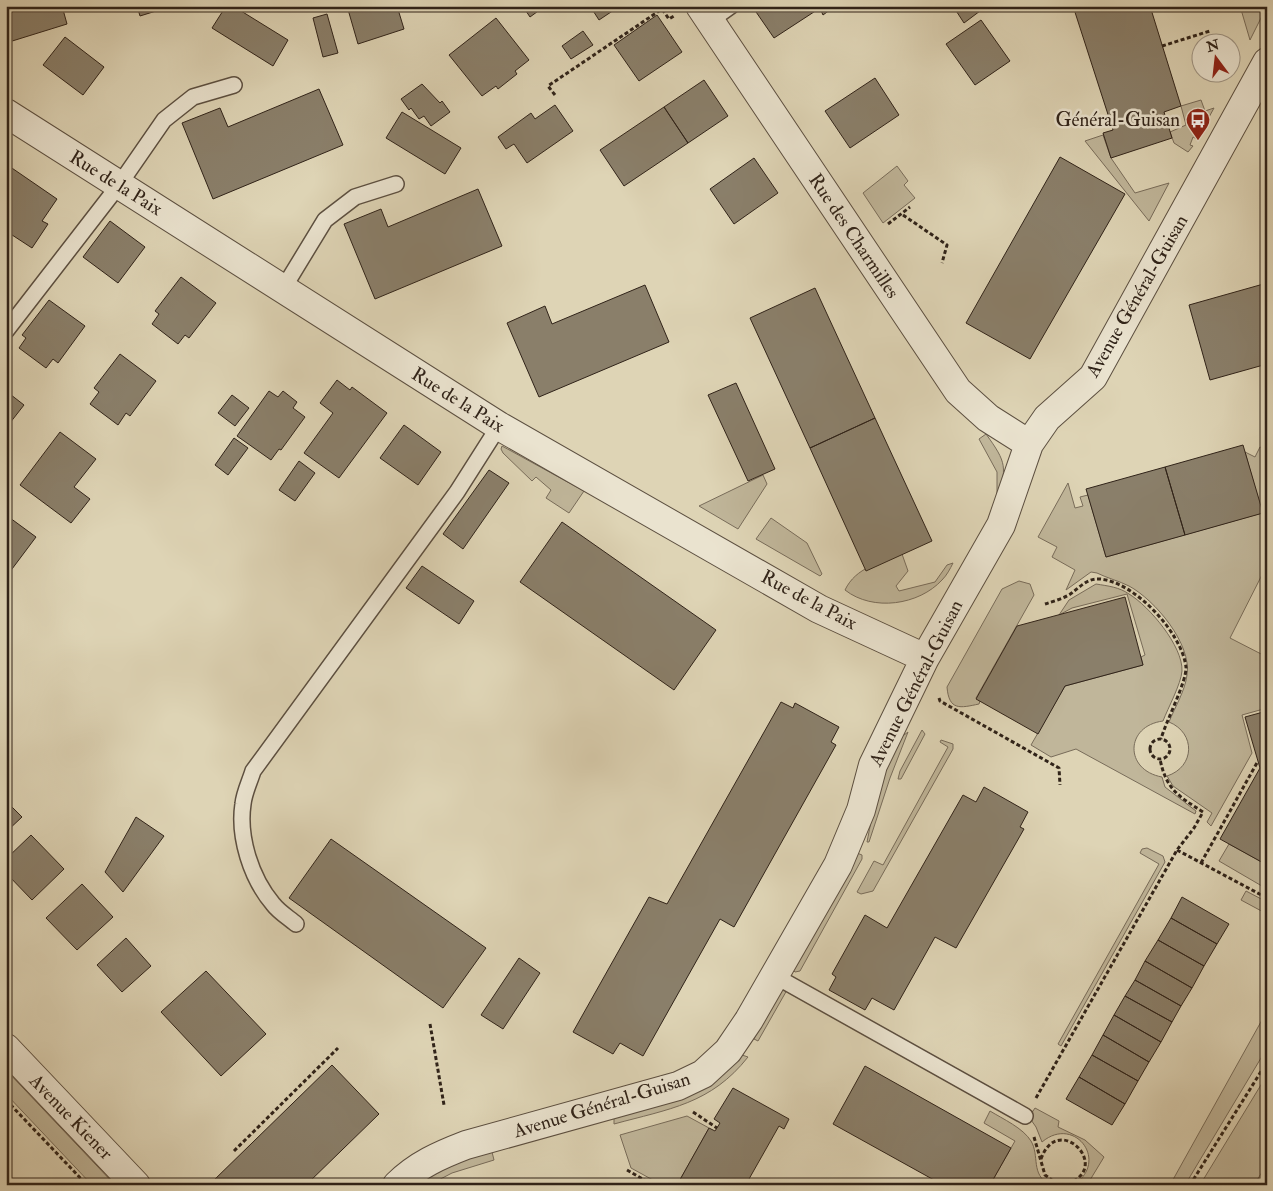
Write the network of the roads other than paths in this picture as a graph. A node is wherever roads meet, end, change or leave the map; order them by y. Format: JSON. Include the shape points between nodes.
{"nodes":[{"id":1,"x":704,"y":12,"type":"edge"},
{"id":2,"x":1267,"y":62,"type":"edge"},
{"id":3,"x":234,"y":85,"type":"dead end"},
{"id":4,"x":6,"y":113,"type":"edge"},
{"id":5,"x":396,"y":184,"type":"dead end"},
{"id":6,"x":119,"y":185,"type":"junction"},
{"id":7,"x":283,"y":289,"type":"junction"},
{"id":8,"x":6,"y":331,"type":"edge"},
{"id":9,"x":499,"y":426,"type":"junction"},
{"id":10,"x":1030,"y":444,"type":"junction"},
{"id":11,"x":925,"y":658,"type":"junction"},
{"id":12,"x":296,"y":924,"type":"dead end"},
{"id":13,"x":775,"y":976,"type":"junction"},
{"id":14,"x":6,"y":1048,"type":"edge"},
{"id":15,"x":1025,"y":1116,"type":"road end"},
{"id":16,"x":136,"y":1185,"type":"edge"},
{"id":17,"x":397,"y":1185,"type":"edge"}],
"edges":[{"from":1,"to":10,"type":"street","name":"Rue des Charmilles","via":[[958,391],[988,418]]},
{"from":2,"to":10,"type":"street","name":"Avenue Général-Guisan","via":[[1094,377],[1048,418]]},
{"from":3,"to":6,"type":"lane","via":[[193,97],[164,120]]},
{"from":4,"to":6,"type":"street","name":"Rue de la Paix"},
{"from":5,"to":7,"type":"lane","via":[[355,197],[325,220]]},
{"from":6,"to":7,"type":"street","name":"Rue de la Paix"},
{"from":6,"to":8,"type":"lane"},
{"from":7,"to":9,"type":"street","name":"Rue de la Paix"},
{"from":9,"to":11,"type":"street","name":"Rue de la Paix","via":[[819,609]]},
{"from":9,"to":12,"type":"lane","via":[[457,492],[253,771],[243,802],[241,825],[246,850],[273,905]]},
{"from":10,"to":11,"type":"street","name":"Avenue Général-Guisan","via":[[1001,525]]},
{"from":11,"to":13,"type":"street","name":"Avenue Général-Guisan","via":[[873,764],[861,810],[838,866]]},
{"from":13,"to":15,"type":"lane"},
{"from":13,"to":17,"type":"street","name":"Avenue Général-Guisan","via":[[728,1051],[703,1074],[678,1086],[435,1156]]},
{"from":14,"to":16,"type":"street","name":"Avenue Kiener"}]}
